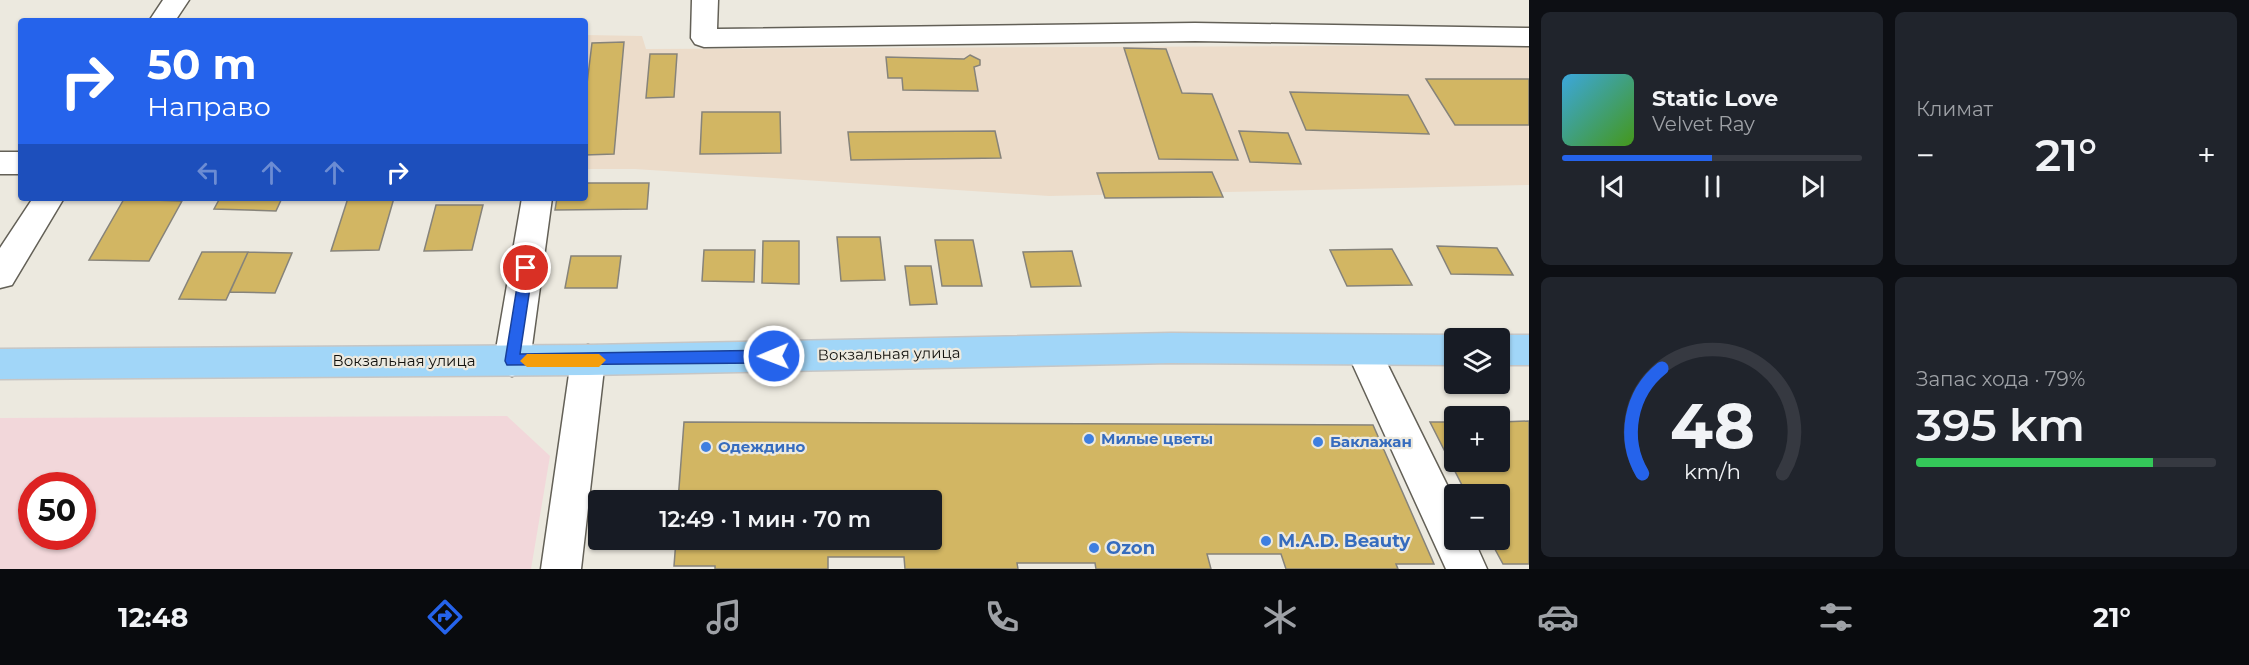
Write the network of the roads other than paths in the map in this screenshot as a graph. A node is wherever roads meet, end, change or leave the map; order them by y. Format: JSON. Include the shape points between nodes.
{"nodes":[{"id":1,"x":176,"y":0,"type":"edge"},
{"id":2,"x":705,"y":0,"type":"edge"},
{"id":3,"x":164,"y":18,"type":"edge"},
{"id":4,"x":1529,"y":37,"type":"edge"},
{"id":5,"x":0,"y":163,"type":"edge"},
{"id":6,"x":18,"y":163,"type":"edge"},
{"id":7,"x":47,"y":201,"type":"edge"},
{"id":8,"x":537,"y":201,"type":"edge"},
{"id":9,"x":0,"y":275,"type":"edge"},
{"id":10,"x":1363,"y":350,"type":"junction"},
{"id":11,"x":1444,"y":350,"type":"edge"},
{"id":12,"x":1510,"y":350,"type":"edge"},
{"id":13,"x":1529,"y":350,"type":"edge"},
{"id":14,"x":588,"y":360,"type":"junction"},
{"id":15,"x":512,"y":361,"type":"junction"},
{"id":16,"x":0,"y":364,"type":"edge"},
{"id":17,"x":561,"y":569,"type":"edge"},
{"id":18,"x":1467,"y":569,"type":"edge"}],
"edges":[{"from":1,"to":3,"type":"street"},
{"from":2,"to":4,"type":"street","via":[[704,38],[1195,32]]},
{"from":5,"to":6,"type":"street"},
{"from":7,"to":9,"type":"street"},
{"from":8,"to":15,"type":"street"},
{"from":10,"to":11,"type":"main road","name":"Вокзальная улица"},
{"from":10,"to":14,"type":"main road","name":"Вокзальная улица","via":[[1171,348]]},
{"from":10,"to":18,"type":"street"},
{"from":12,"to":13,"type":"main road"},
{"from":14,"to":15,"type":"main road","name":"Вокзальная улица"},
{"from":14,"to":17,"type":"street"},
{"from":15,"to":16,"type":"main road","name":"Вокзальная улица"}]}
